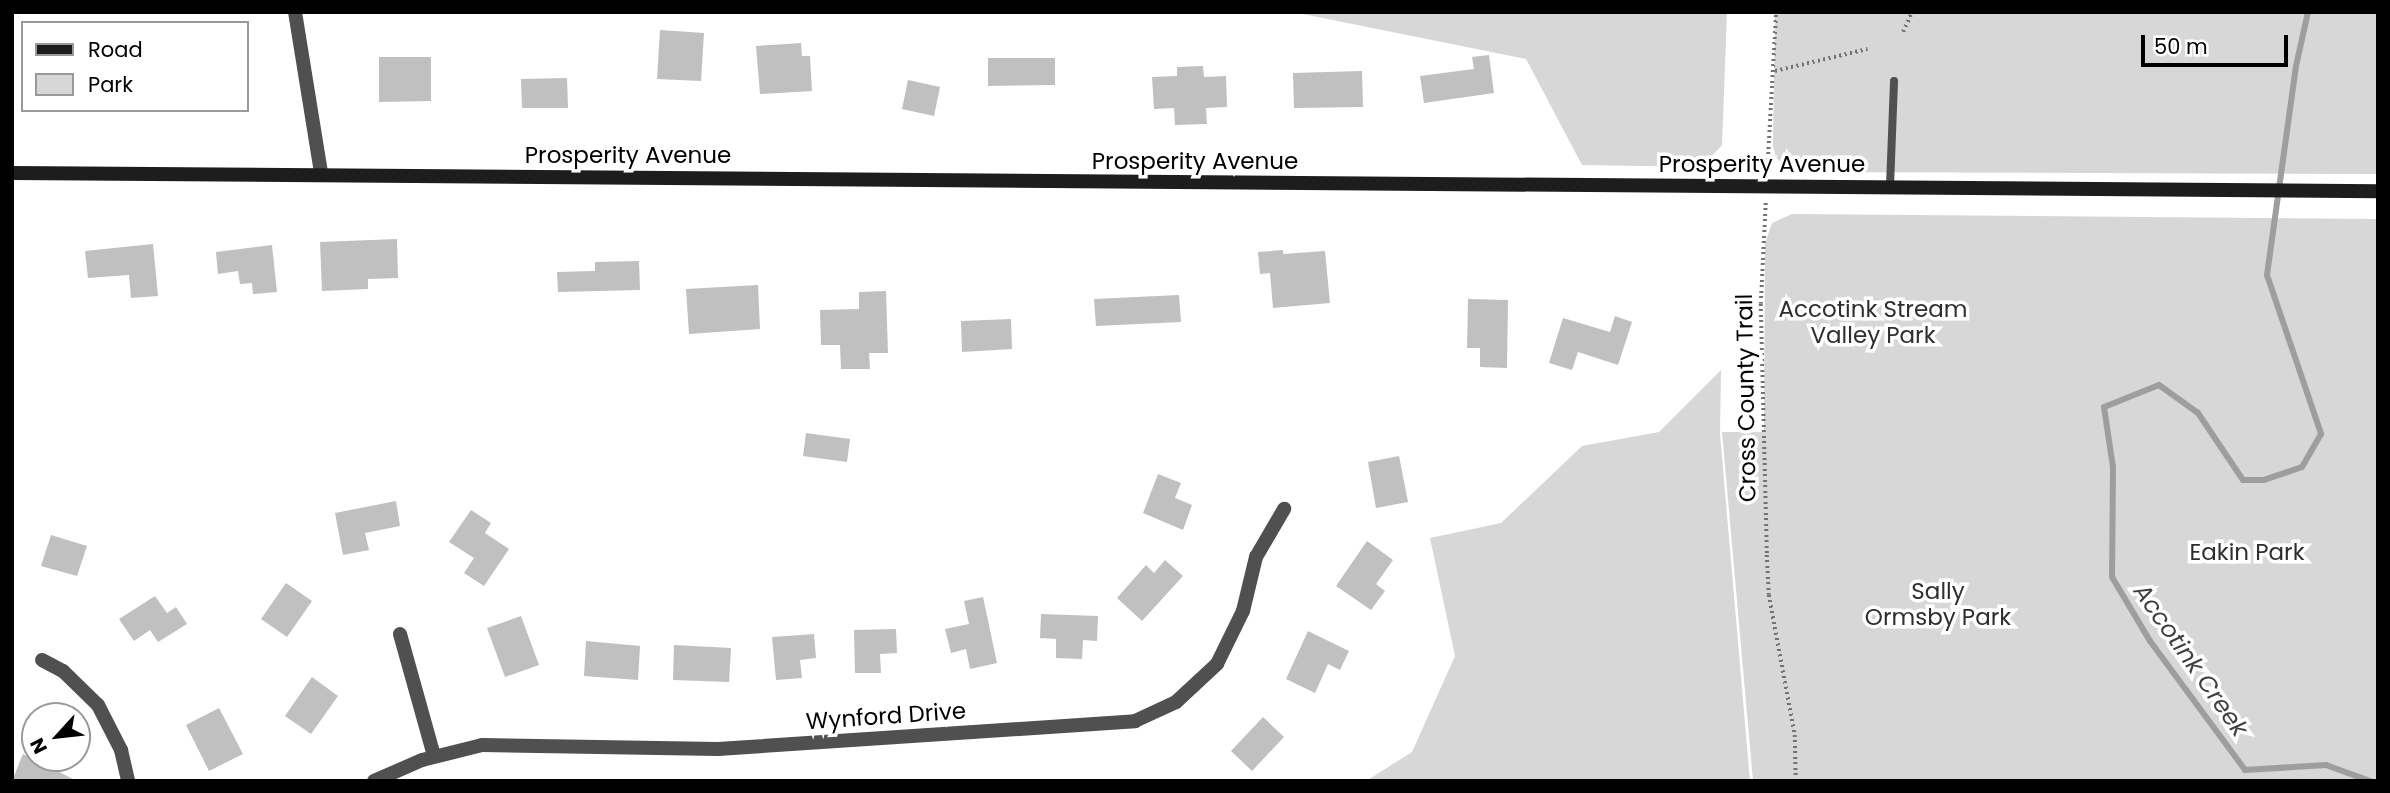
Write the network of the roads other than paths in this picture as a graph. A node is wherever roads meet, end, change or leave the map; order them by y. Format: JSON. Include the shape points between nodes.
{"nodes":[{"id":1,"x":296,"y":12,"type":"edge"},
{"id":2,"x":1894,"y":81,"type":"dead end"},
{"id":3,"x":12,"y":173,"type":"edge"},
{"id":4,"x":321,"y":173,"type":"junction"},
{"id":5,"x":1890,"y":186,"type":"junction"},
{"id":6,"x":2378,"y":191,"type":"edge"},
{"id":7,"x":1284,"y":509,"type":"dead end"},
{"id":8,"x":400,"y":634,"type":"dead end"},
{"id":9,"x":42,"y":660,"type":"dead end"},
{"id":10,"x":435,"y":756,"type":"junction"},
{"id":11,"x":128,"y":781,"type":"edge"},
{"id":12,"x":374,"y":781,"type":"edge"}],
"edges":[{"from":1,"to":4,"type":"street"},
{"from":2,"to":5,"type":"lane"},
{"from":3,"to":4,"type":"main road","name":"Prosperity Avenue"},
{"from":4,"to":5,"type":"main road","name":"Prosperity Avenue"},
{"from":5,"to":6,"type":"main road","name":"Prosperity Avenue"},
{"from":7,"to":10,"type":"street","name":"Wynford Drive","via":[[1256,556],[1242,611],[1217,664],[1176,702],[1135,721],[718,749],[482,745]]},
{"from":8,"to":10,"type":"street"},
{"from":9,"to":11,"type":"street","via":[[63,671],[99,705],[118,741]]},
{"from":10,"to":12,"type":"street","name":"Wynford Drive"}]}
